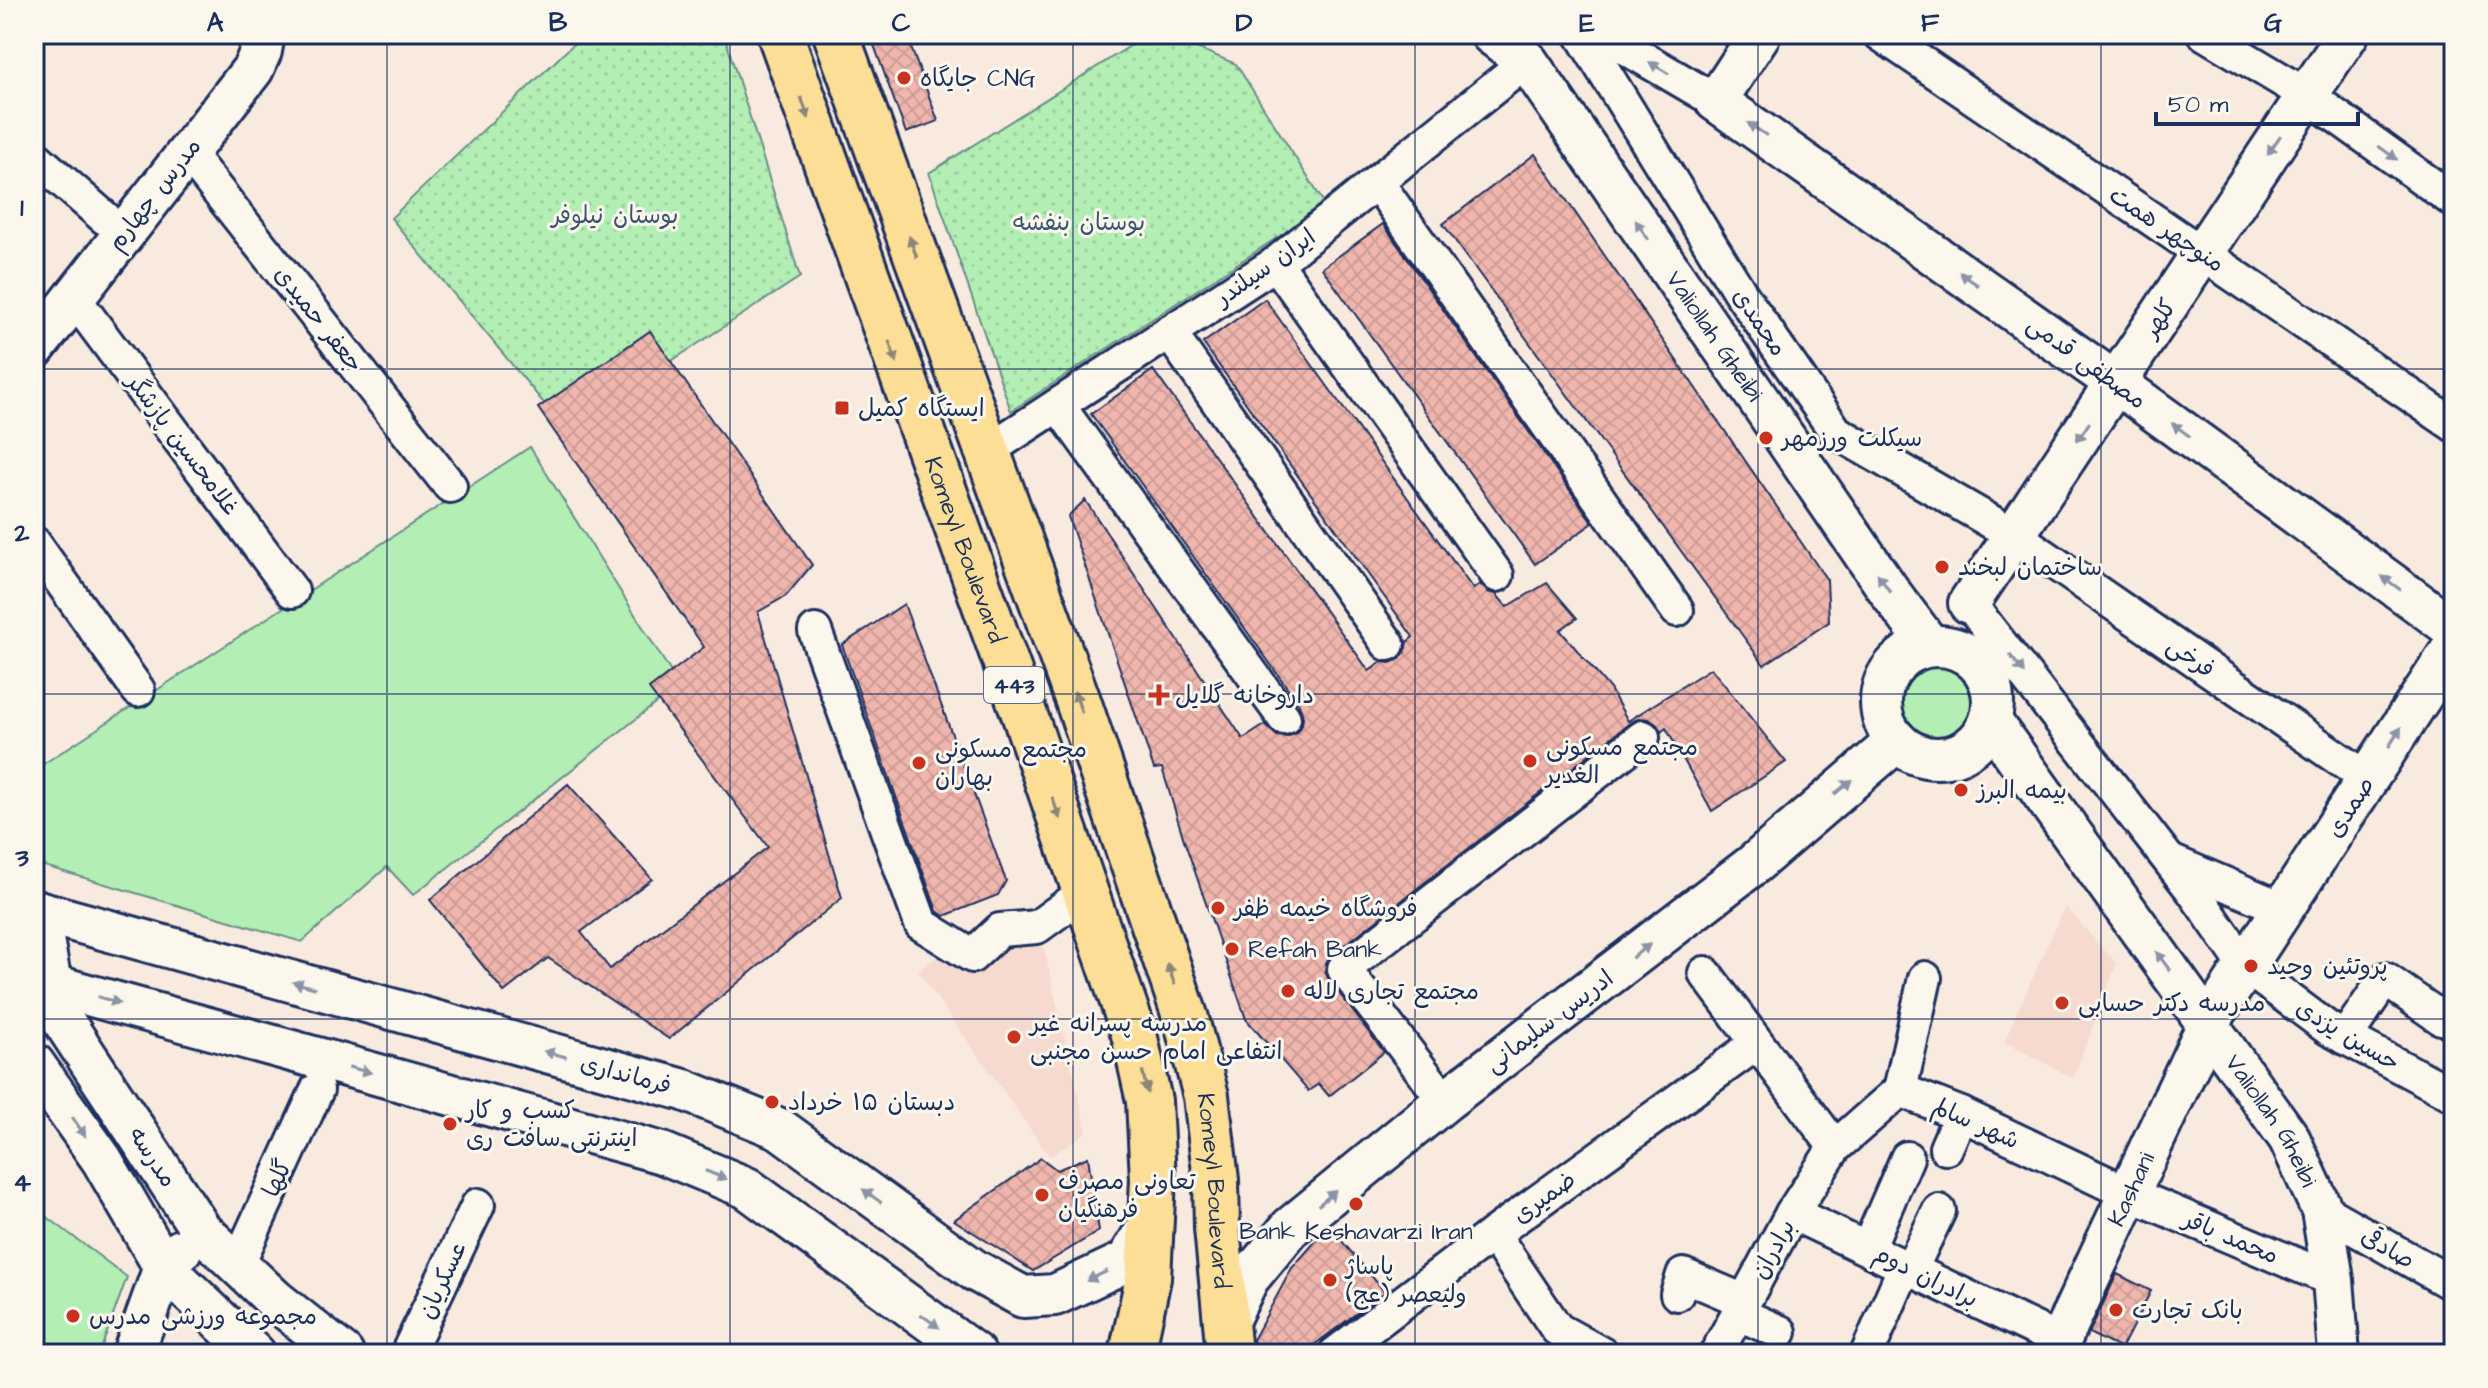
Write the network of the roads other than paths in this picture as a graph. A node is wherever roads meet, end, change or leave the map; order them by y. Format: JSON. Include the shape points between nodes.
{"nodes":[{"id":1,"x":244,"y":34,"type":"edge"},
{"id":2,"x":264,"y":34,"type":"edge"},
{"id":3,"x":780,"y":34,"type":"edge"},
{"id":4,"x":836,"y":34,"type":"edge"},
{"id":5,"x":1491,"y":34,"type":"edge"},
{"id":6,"x":1581,"y":34,"type":"edge"},
{"id":7,"x":1602,"y":34,"type":"edge"},
{"id":8,"x":1760,"y":34,"type":"edge"},
{"id":9,"x":1880,"y":34,"type":"edge"},
{"id":10,"x":2205,"y":34,"type":"edge"},
{"id":11,"x":2348,"y":34,"type":"edge"},
{"id":12,"x":1527,"y":61,"type":"junction"},
{"id":13,"x":2307,"y":95,"type":"junction"},
{"id":14,"x":1716,"y":101,"type":"junction"},
{"id":15,"x":187,"y":152,"type":"junction"},
{"id":16,"x":34,"y":156,"type":"edge"},
{"id":17,"x":1377,"y":182,"type":"junction"},
{"id":18,"x":2454,"y":201,"type":"edge"},
{"id":19,"x":105,"y":218,"type":"junction"},
{"id":20,"x":2202,"y":253,"type":"junction"},
{"id":21,"x":1276,"y":263,"type":"junction"},
{"id":22,"x":74,"y":298,"type":"junction"},
{"id":23,"x":34,"y":305,"type":"edge"},
{"id":24,"x":1169,"y":332,"type":"junction"},
{"id":25,"x":34,"y":349,"type":"edge"},
{"id":26,"x":2116,"y":383,"type":"junction"},
{"id":27,"x":1058,"y":405,"type":"junction"},
{"id":28,"x":2454,"y":425,"type":"edge"},
{"id":29,"x":987,"y":451,"type":"junction"},
{"id":30,"x":450,"y":486,"type":"dead end"},
{"id":31,"x":2014,"y":535,"type":"junction"},
{"id":32,"x":34,"y":543,"type":"edge"},
{"id":33,"x":1497,"y":575,"type":"dead end"},
{"id":34,"x":292,"y":591,"type":"dead end"},
{"id":35,"x":1969,"y":603,"type":"joint"},
{"id":36,"x":1677,"y":610,"type":"dead end"},
{"id":37,"x":2454,"y":629,"type":"edge"},
{"id":38,"x":815,"y":631,"type":"dead end"},
{"id":39,"x":1388,"y":644,"type":"dead end"},
{"id":40,"x":1930,"y":646,"type":"junction"},
{"id":41,"x":2454,"y":646,"type":"edge"},
{"id":42,"x":138,"y":690,"type":"dead end"},
{"id":43,"x":1284,"y":718,"type":"dead end"},
{"id":44,"x":1990,"y":720,"type":"junction"},
{"id":45,"x":1643,"y":737,"type":"dead end"},
{"id":46,"x":1897,"y":741,"type":"junction"},
{"id":47,"x":2368,"y":779,"type":"junction"},
{"id":48,"x":2170,"y":861,"type":"junction"},
{"id":49,"x":1085,"y":892,"type":"junction"},
{"id":50,"x":2284,"y":909,"type":"junction"},
{"id":51,"x":36,"y":910,"type":"edge"},
{"id":52,"x":2246,"y":967,"type":"junction"},
{"id":53,"x":1705,"y":973,"type":"dead end"},
{"id":54,"x":1925,"y":978,"type":"dead end"},
{"id":55,"x":42,"y":982,"type":"edge"},
{"id":56,"x":2454,"y":1021,"type":"edge"},
{"id":57,"x":2208,"y":1024,"type":"junction"},
{"id":58,"x":2345,"y":1038,"type":"junction"},
{"id":59,"x":1756,"y":1044,"type":"junction"},
{"id":60,"x":34,"y":1064,"type":"edge"},
{"id":61,"x":317,"y":1090,"type":"dead end"},
{"id":62,"x":684,"y":1090,"type":"junction"},
{"id":63,"x":1900,"y":1090,"type":"junction"},
{"id":64,"x":2454,"y":1095,"type":"edge"},
{"id":65,"x":1445,"y":1101,"type":"junction"},
{"id":66,"x":1961,"y":1114,"type":"junction"},
{"id":67,"x":1835,"y":1147,"type":"junction"},
{"id":68,"x":1946,"y":1148,"type":"dead end"},
{"id":69,"x":662,"y":1153,"type":"junction"},
{"id":70,"x":1907,"y":1158,"type":"dead end"},
{"id":71,"x":2130,"y":1194,"type":"junction"},
{"id":72,"x":478,"y":1205,"type":"dead end"},
{"id":73,"x":2322,"y":1210,"type":"junction"},
{"id":74,"x":1939,"y":1211,"type":"dead end"},
{"id":75,"x":1792,"y":1213,"type":"junction"},
{"id":76,"x":1150,"y":1224,"type":"junction"},
{"id":77,"x":201,"y":1230,"type":"junction"},
{"id":78,"x":1493,"y":1234,"type":"junction"},
{"id":79,"x":1868,"y":1248,"type":"junction"},
{"id":80,"x":237,"y":1266,"type":"junction"},
{"id":81,"x":164,"y":1267,"type":"junction"},
{"id":82,"x":1908,"y":1267,"type":"junction"},
{"id":83,"x":1148,"y":1278,"type":"junction"},
{"id":84,"x":2333,"y":1280,"type":"junction"},
{"id":85,"x":2454,"y":1285,"type":"edge"},
{"id":86,"x":1677,"y":1294,"type":"dead end"},
{"id":87,"x":1742,"y":1308,"type":"junction"},
{"id":88,"x":1780,"y":1332,"type":"dead end"},
{"id":89,"x":1220,"y":1344,"type":"edge"},
{"id":90,"x":2057,"y":1348,"type":"edge"},
{"id":91,"x":133,"y":1354,"type":"edge"},
{"id":92,"x":255,"y":1354,"type":"edge"},
{"id":93,"x":343,"y":1354,"type":"edge"},
{"id":94,"x":407,"y":1354,"type":"edge"},
{"id":95,"x":975,"y":1354,"type":"edge"},
{"id":96,"x":1132,"y":1354,"type":"edge"},
{"id":97,"x":1165,"y":1354,"type":"edge"},
{"id":98,"x":1335,"y":1354,"type":"edge"},
{"id":99,"x":1602,"y":1354,"type":"edge"},
{"id":100,"x":1716,"y":1354,"type":"edge"},
{"id":101,"x":1867,"y":1354,"type":"edge"},
{"id":102,"x":2339,"y":1354,"type":"edge"}],
"edges":[{"from":1,"to":19,"type":"street","name":"مدرس چهارم","via":[[216,82]]},
{"from":2,"to":15,"type":"street","name":"مدرس چهارم","via":[[253,69]]},
{"from":3,"to":49,"type":"main road","name":"Komeyl Boulevard","number":"443","one_way":true},
{"from":29,"to":4,"type":"main road","name":"Komeyl Boulevard","number":"443","one_way":true},
{"from":5,"to":12,"type":"street","name":"Valiollah Gheibi"},
{"from":6,"to":31,"type":"street","name":"محمدی","via":[[1739,291],[1836,432]]},
{"from":14,"to":7,"type":"street","one_way":true},
{"from":8,"to":14,"type":"street"},
{"from":9,"to":20,"type":"street","name":"منوچهر همت"},
{"from":10,"to":13,"type":"street"},
{"from":11,"to":13,"type":"street","name":"کلهر"},
{"from":12,"to":17,"type":"street","name":"ایران سیلندر"},
{"from":40,"to":12,"type":"street","name":"Valiollah Gheibi","one_way":true},
{"from":13,"to":18,"type":"street","one_way":true},
{"from":13,"to":20,"type":"street","name":"کلهر","one_way":true},
{"from":26,"to":14,"type":"street","name":"مصطفی قدمی","one_way":true},
{"from":15,"to":22,"type":"street","name":"مدرس چهارم"},
{"from":15,"to":30,"type":"street","name":"جعفر حمیدی"},
{"from":16,"to":19,"type":"street"},
{"from":17,"to":21,"type":"street","name":"ایران سیلندر"},
{"from":17,"to":36,"type":"street"},
{"from":19,"to":23,"type":"street","name":"مدرس چهارم"},
{"from":20,"to":26,"type":"street","name":"کلهر"},
{"from":20,"to":28,"type":"street","name":"منوچهر همت"},
{"from":21,"to":24,"type":"street","name":"ایران سیلندر"},
{"from":21,"to":33,"type":"street"},
{"from":22,"to":25,"type":"street","name":"مدرس چهارم"},
{"from":22,"to":34,"type":"street","name":"غلامحسین پازشگر"},
{"from":24,"to":27,"type":"street","name":"ایران سیلندر"},
{"from":24,"to":39,"type":"street"},
{"from":26,"to":31,"type":"street","name":"کلهر","one_way":true},
{"from":37,"to":26,"type":"street","name":"مصطفی قدمی","one_way":true},
{"from":27,"to":29,"type":"street","name":"ایران سیلندر"},
{"from":27,"to":43,"type":"street"},
{"from":89,"to":29,"type":"main road","name":"Komeyl Boulevard","number":"443","one_way":true,"via":[[1216,1180],[1206,1096],[1186,1019]]},
{"from":31,"to":35,"type":"street","name":"کلهر"},
{"from":31,"to":47,"type":"street","name":"فرخی"},
{"from":32,"to":42,"type":"street"},
{"from":35,"to":48,"type":"street","name":"حسین یزدی","one_way":true},
{"from":38,"to":49,"type":"street","via":[[921,924],[972,956],[1000,930],[1037,927]]},
{"from":40,"to":44,"type":"street","via":[[1966,654],[1980,666],[1992,692]]},
{"from":40,"to":46,"type":"street","via":[[1898,661],[1881,692],[1886,727]]},
{"from":47,"to":41,"type":"street","name":"صمدی","one_way":true},
{"from":44,"to":46,"type":"street","via":[[1967,749],[1950,757],[1912,753]]},
{"from":57,"to":44,"type":"street","name":"Valiollah Gheibi","one_way":true},
{"from":45,"to":65,"type":"street","via":[[1344,969]]},
{"from":65,"to":46,"type":"street","name":"ادریس سلیمانی","one_way":true,"via":[[1754,864]]},
{"from":47,"to":50,"type":"street","name":"صمدی"},
{"from":48,"to":50,"type":"street"},
{"from":48,"to":52,"type":"street","name":"حسین یزدی"},
{"from":49,"to":76,"type":"main road","name":"Komeyl Boulevard","number":"443","one_way":true,"via":[[1134,1034],[1149,1101]]},
{"from":50,"to":52,"type":"street","name":"صمدی"},
{"from":51,"to":55,"type":"street","name":"مدرسه"},
{"from":62,"to":51,"type":"street","name":"فرمانداری","one_way":true},
{"from":52,"to":57,"type":"street","name":"Kashani"},
{"from":52,"to":58,"type":"street","name":"حسین یزدی"},
{"from":53,"to":59,"type":"street"},
{"from":54,"to":63,"type":"street"},
{"from":55,"to":69,"type":"street","one_way":true},
{"from":55,"to":77,"type":"street","name":"مدرسه"},
{"from":56,"to":58,"type":"street","via":[[2441,1018],[2385,979]]},
{"from":57,"to":71,"type":"street","name":"Kashani"},
{"from":57,"to":73,"type":"street","name":"Valiollah Gheibi","via":[[2289,1138]]},
{"from":58,"to":64,"type":"street","name":"حسین یزدی"},
{"from":59,"to":67,"type":"street"},
{"from":59,"to":78,"type":"street","name":"ضمیری"},
{"from":60,"to":81,"type":"street","name":"مدرسه","one_way":true,"via":[[102,1160]]},
{"from":61,"to":80,"type":"street","name":"گلها"},
{"from":62,"to":69,"type":"street"},
{"from":76,"to":62,"type":"street","name":"فرمانداری","one_way":true,"via":[[1127,1261],[1055,1295],[1023,1297],[974,1270],[780,1129]]},
{"from":63,"to":66,"type":"street","name":"شهر سالم"},
{"from":63,"to":67,"type":"street"},
{"from":89,"to":65,"type":"street","name":"ادریس سلیمانی","one_way":true,"via":[[1248,1279],[1291,1227]]},
{"from":66,"to":68,"type":"street"},
{"from":66,"to":71,"type":"street","name":"شهر سالم"},
{"from":67,"to":75,"type":"street","name":"برادران"},
{"from":69,"to":95,"type":"street","one_way":true,"via":[[747,1188]]},
{"from":70,"to":79,"type":"street"},
{"from":71,"to":84,"type":"street","name":"محمد باقر"},
{"from":71,"to":90,"type":"street","name":"Kashani"},
{"from":72,"to":94,"type":"street","name":"عسکریان"},
{"from":73,"to":84,"type":"street","name":"Valiollah Gheibi"},
{"from":73,"to":85,"type":"street","name":"صادقی"},
{"from":74,"to":82,"type":"street"},
{"from":75,"to":79,"type":"street","name":"برادران دوم"},
{"from":75,"to":87,"type":"street","name":"برادران"},
{"from":76,"to":83,"type":"main road","name":"Komeyl Boulevard","number":"443"},
{"from":77,"to":80,"type":"street","name":"مدرسه"},
{"from":77,"to":81,"type":"street"},
{"from":78,"to":98,"type":"street","name":"ضمیری"},
{"from":78,"to":99,"type":"street","via":[[1557,1329]]},
{"from":79,"to":82,"type":"street","name":"برادران دوم"},
{"from":80,"to":93,"type":"street","name":"مدرسه"},
{"from":81,"to":91,"type":"street"},
{"from":81,"to":92,"type":"street","name":"مدرسه"},
{"from":82,"to":90,"type":"street","name":"برادران دوم"},
{"from":82,"to":101,"type":"street"},
{"from":83,"to":96,"type":"main road","name":"Komeyl Boulevard","number":"443"},
{"from":83,"to":97,"type":"main road"},
{"from":84,"to":102,"type":"street","name":"Valiollah Gheibi"},
{"from":86,"to":87,"type":"street","via":[[1683,1275]]},
{"from":87,"to":88,"type":"street"},
{"from":87,"to":100,"type":"street","name":"برادران"}]}
